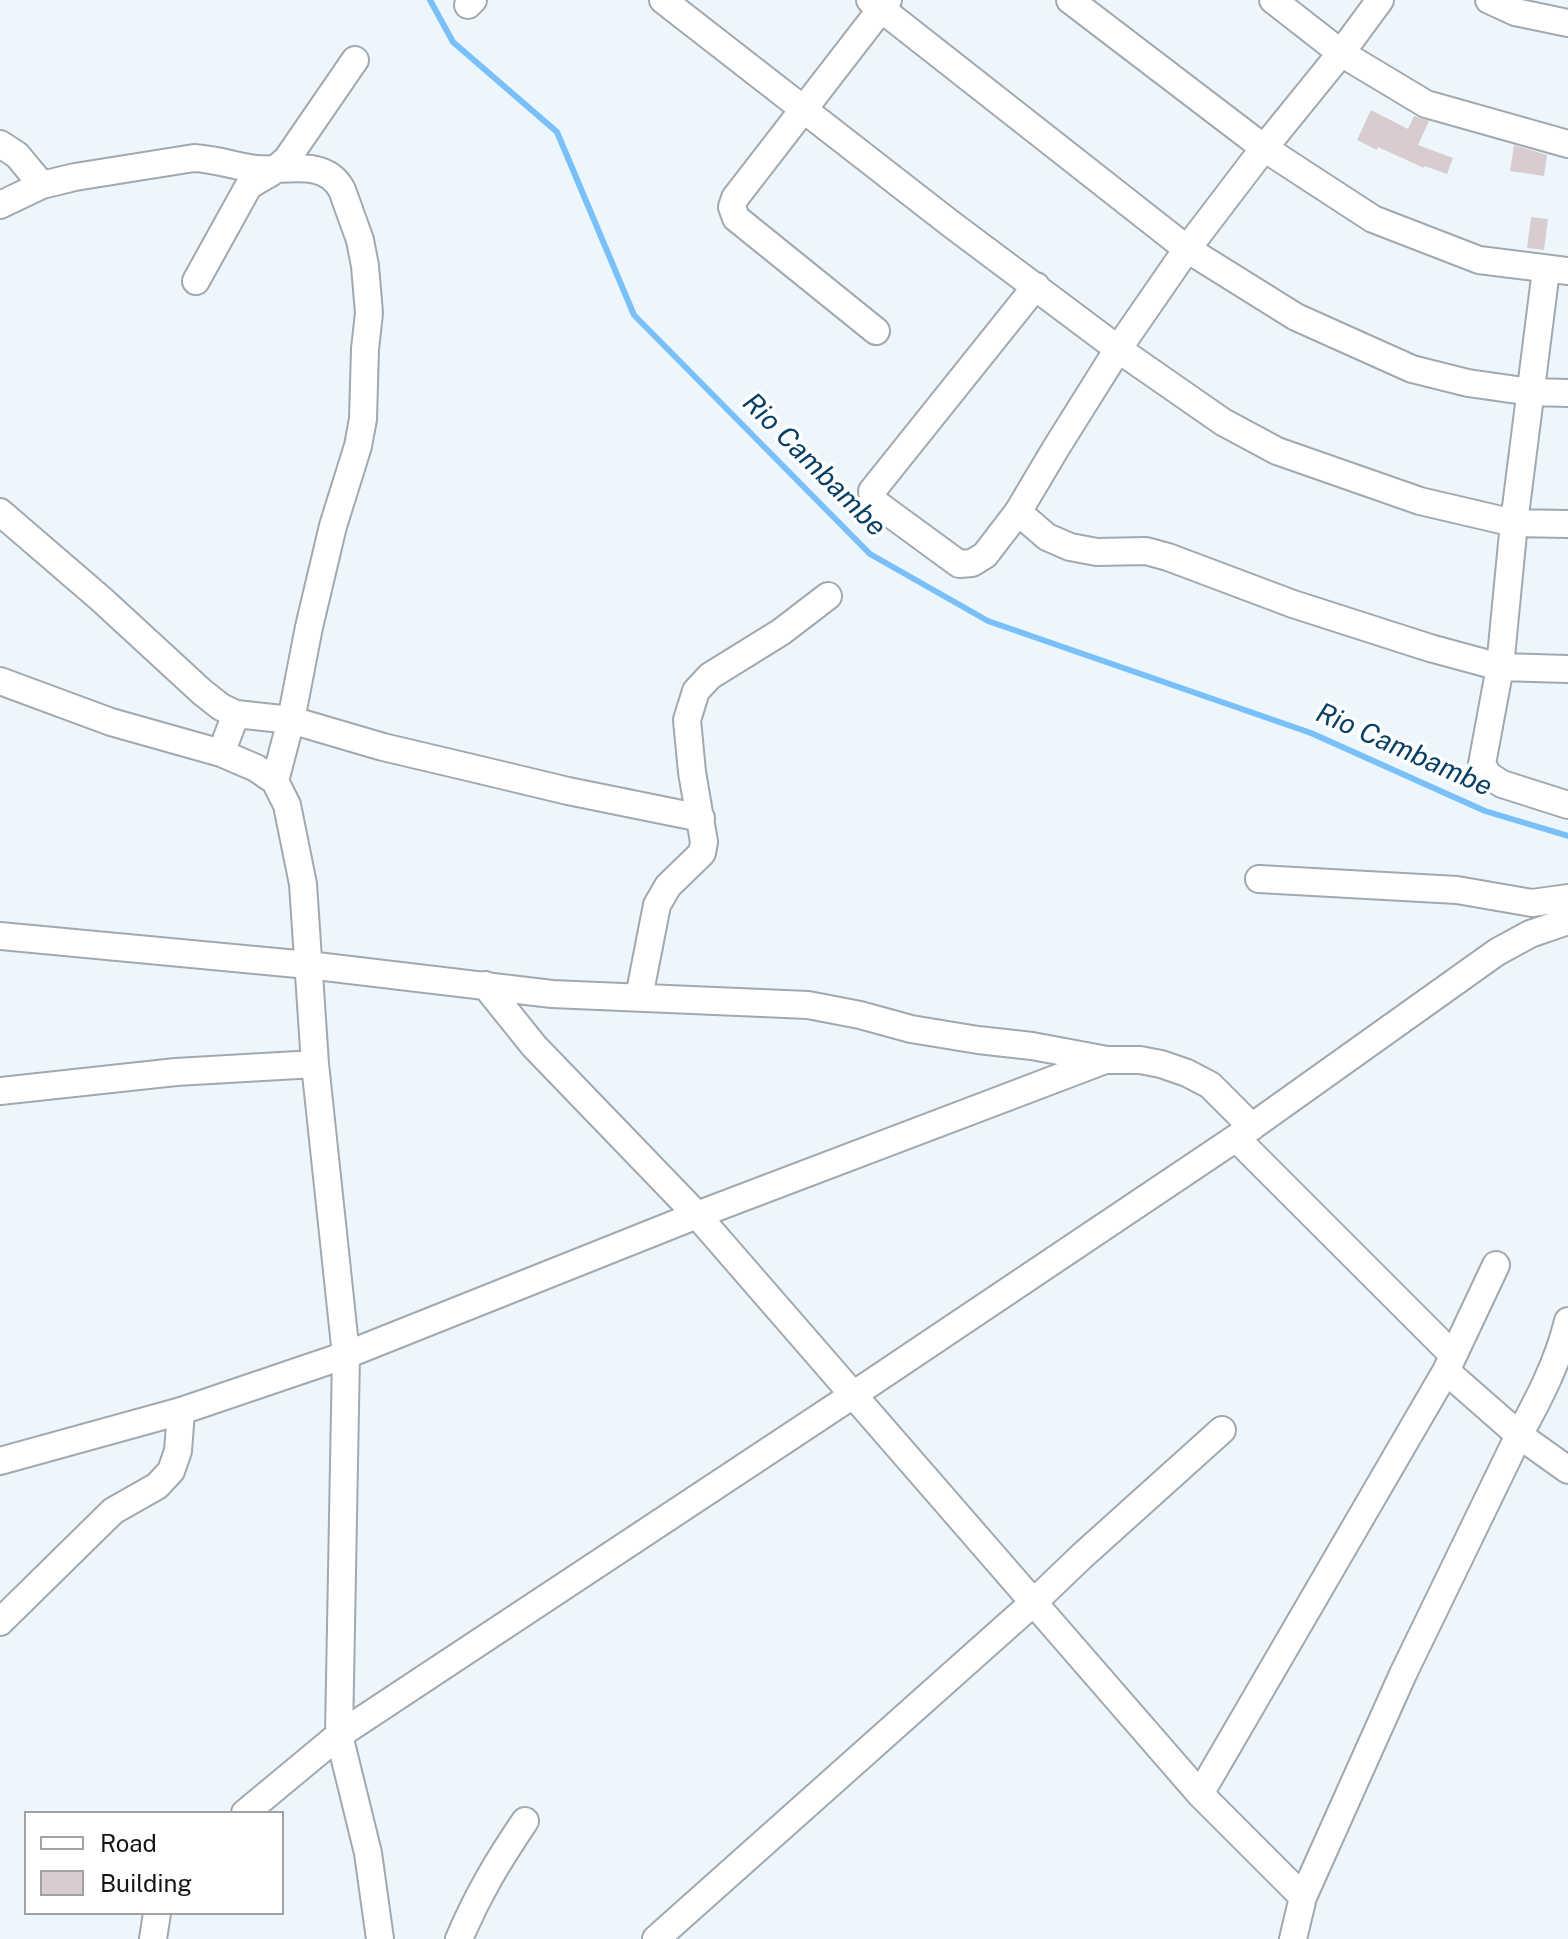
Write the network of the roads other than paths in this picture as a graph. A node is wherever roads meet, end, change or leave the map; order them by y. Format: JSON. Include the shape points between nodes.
{"nodes":[{"id":1,"x":663,"y":0,"type":"edge"},
{"id":2,"x":1070,"y":0,"type":"edge"},
{"id":3,"x":1273,"y":0,"type":"edge"},
{"id":4,"x":1380,"y":0,"type":"edge"},
{"id":5,"x":1489,"y":0,"type":"edge"},
{"id":6,"x":879,"y":3,"type":"edge"},
{"id":7,"x":1568,"y":23,"type":"edge"},
{"id":8,"x":1341,"y":53,"type":"junction"},
{"id":9,"x":355,"y":60,"type":"dead end"},
{"id":10,"x":804,"y":109,"type":"junction"},
{"id":11,"x":0,"y":144,"type":"edge"},
{"id":12,"x":1568,"y":144,"type":"edge"},
{"id":13,"x":1264,"y":148,"type":"junction"},
{"id":14,"x":276,"y":169,"type":"junction"},
{"id":15,"x":42,"y":185,"type":"junction"},
{"id":16,"x":0,"y":205,"type":"edge"},
{"id":17,"x":1187,"y":249,"type":"junction"},
{"id":18,"x":1557,"y":270,"type":"edge"},
{"id":19,"x":196,"y":281,"type":"dead end"},
{"id":20,"x":1036,"y":286,"type":"junction"},
{"id":21,"x":876,"y":331,"type":"dead end"},
{"id":22,"x":1118,"y":349,"type":"junction"},
{"id":23,"x":1531,"y":392,"type":"junction"},
{"id":24,"x":1568,"y":393,"type":"edge"},
{"id":25,"x":0,"y":512,"type":"edge"},
{"id":26,"x":1018,"y":512,"type":"junction"},
{"id":27,"x":1514,"y":523,"type":"junction"},
{"id":28,"x":1568,"y":524,"type":"edge"},
{"id":29,"x":828,"y":596,"type":"dead end"},
{"id":30,"x":1500,"y":667,"type":"junction"},
{"id":31,"x":1568,"y":669,"type":"edge"},
{"id":32,"x":0,"y":681,"type":"edge"},
{"id":33,"x":236,"y":714,"type":"junction"},
{"id":34,"x":291,"y":720,"type":"junction"},
{"id":35,"x":221,"y":753,"type":"junction"},
{"id":36,"x":275,"y":781,"type":"junction"},
{"id":37,"x":1568,"y":805,"type":"edge"},
{"id":38,"x":701,"y":818,"type":"junction"},
{"id":39,"x":1259,"y":879,"type":"dead end"},
{"id":40,"x":1568,"y":898,"type":"edge"},
{"id":41,"x":1568,"y":921,"type":"edge"},
{"id":42,"x":0,"y":936,"type":"edge"},
{"id":43,"x":308,"y":965,"type":"junction"},
{"id":44,"x":485,"y":985,"type":"junction"},
{"id":45,"x":639,"y":997,"type":"junction"},
{"id":46,"x":1107,"y":1060,"type":"junction"},
{"id":47,"x":315,"y":1064,"type":"junction"},
{"id":48,"x":0,"y":1091,"type":"edge"},
{"id":49,"x":1244,"y":1133,"type":"junction"},
{"id":50,"x":697,"y":1215,"type":"junction"},
{"id":51,"x":1496,"y":1265,"type":"dead end"},
{"id":52,"x":1568,"y":1321,"type":"edge"},
{"id":53,"x":346,"y":1355,"type":"junction"},
{"id":54,"x":1450,"y":1363,"type":"junction"},
{"id":55,"x":853,"y":1395,"type":"junction"},
{"id":56,"x":181,"y":1411,"type":"junction"},
{"id":57,"x":1222,"y":1430,"type":"dead end"},
{"id":58,"x":1519,"y":1435,"type":"junction"},
{"id":59,"x":0,"y":1461,"type":"edge"},
{"id":60,"x":1568,"y":1470,"type":"edge"},
{"id":61,"x":1034,"y":1602,"type":"junction"},
{"id":62,"x":0,"y":1622,"type":"edge"},
{"id":63,"x":339,"y":1735,"type":"junction"},
{"id":64,"x":1200,"y":1794,"type":"junction"},
{"id":65,"x":247,"y":1811,"type":"edge"},
{"id":66,"x":525,"y":1821,"type":"dead end"},
{"id":67,"x":1303,"y":1897,"type":"junction"},
{"id":68,"x":157,"y":1915,"type":"edge"},
{"id":69,"x":153,"y":1939,"type":"edge"},
{"id":70,"x":380,"y":1939,"type":"edge"},
{"id":71,"x":459,"y":1939,"type":"edge"},
{"id":72,"x":656,"y":1939,"type":"edge"},
{"id":73,"x":1293,"y":1939,"type":"edge"}],
"edges":[{"from":1,"to":10,"type":"street"},
{"from":2,"to":13,"type":"street"},
{"from":3,"to":8,"type":"street"},
{"from":4,"to":8,"type":"street"},
{"from":5,"to":7,"type":"street","via":[[1515,12]]},
{"from":6,"to":10,"type":"street"},
{"from":6,"to":17,"type":"street"},
{"from":8,"to":12,"type":"street","via":[[1426,104]]},
{"from":8,"to":13,"type":"street"},
{"from":9,"to":14,"type":"street"},
{"from":10,"to":20,"type":"street"},
{"from":10,"to":21,"type":"street","via":[[732,207],[736,218]]},
{"from":11,"to":15,"type":"street","via":[[17,155]]},
{"from":13,"to":17,"type":"street"},
{"from":13,"to":18,"type":"street","via":[[1373,219],[1479,260]]},
{"from":14,"to":15,"type":"street","via":[[194,158]]},
{"from":14,"to":19,"type":"street","via":[[248,187]]},
{"from":14,"to":34,"type":"street","via":[[312,169],[339,183],[360,240],[369,313],[358,446],[333,526]]},
{"from":15,"to":16,"type":"street"},
{"from":17,"to":22,"type":"street"},
{"from":17,"to":23,"type":"street","via":[[1296,317],[1412,369]]},
{"from":18,"to":23,"type":"street"},
{"from":20,"to":22,"type":"street"},
{"from":20,"to":26,"type":"street","via":[[871,494],[876,504],[959,564],[985,555]]},
{"from":22,"to":26,"type":"street"},
{"from":22,"to":27,"type":"street","via":[[1223,422],[1277,451],[1420,501]]},
{"from":23,"to":24,"type":"street"},
{"from":23,"to":27,"type":"street"},
{"from":25,"to":33,"type":"street","via":[[202,692]]},
{"from":26,"to":30,"type":"street","via":[[1047,537],[1070,547],[1168,557],[1332,617]]},
{"from":27,"to":28,"type":"street"},
{"from":27,"to":30,"type":"street"},
{"from":29,"to":38,"type":"street","via":[[696,691],[687,720]]},
{"from":30,"to":31,"type":"street"},
{"from":30,"to":37,"type":"street","via":[[1482,764],[1502,784]]},
{"from":32,"to":35,"type":"street","via":[[111,722]]},
{"from":33,"to":34,"type":"street"},
{"from":33,"to":35,"type":"street"},
{"from":34,"to":36,"type":"street"},
{"from":34,"to":38,"type":"street","via":[[383,747]]},
{"from":35,"to":36,"type":"street"},
{"from":36,"to":43,"type":"street","via":[[287,805],[303,884]]},
{"from":38,"to":45,"type":"street","via":[[702,853],[668,886],[657,905]]},
{"from":39,"to":40,"type":"street","via":[[1457,890],[1532,903]]},
{"from":41,"to":49,"type":"street","via":[[1497,952]]},
{"from":42,"to":43,"type":"street"},
{"from":43,"to":44,"type":"street"},
{"from":43,"to":47,"type":"street"},
{"from":44,"to":45,"type":"street"},
{"from":44,"to":50,"type":"street","via":[[534,1046]]},
{"from":45,"to":46,"type":"street","via":[[808,1005],[911,1029]]},
{"from":46,"to":49,"type":"street","via":[[1161,1064],[1210,1085]]},
{"from":46,"to":50,"type":"street"},
{"from":47,"to":48,"type":"street"},
{"from":47,"to":53,"type":"street"},
{"from":49,"to":54,"type":"street"},
{"from":49,"to":55,"type":"street"},
{"from":50,"to":53,"type":"street"},
{"from":50,"to":55,"type":"street"},
{"from":51,"to":54,"type":"street"},
{"from":52,"to":58,"type":"street","via":[[1540,1398]]},
{"from":53,"to":56,"type":"street"},
{"from":53,"to":63,"type":"street"},
{"from":54,"to":58,"type":"street"},
{"from":54,"to":64,"type":"street"},
{"from":55,"to":61,"type":"street"},
{"from":55,"to":63,"type":"street"},
{"from":56,"to":59,"type":"street"},
{"from":56,"to":62,"type":"street","via":[[171,1471],[157,1486],[113,1511]]},
{"from":57,"to":61,"type":"street"},
{"from":58,"to":60,"type":"street"},
{"from":58,"to":67,"type":"street"},
{"from":61,"to":64,"type":"street"},
{"from":61,"to":72,"type":"street"},
{"from":63,"to":65,"type":"street"},
{"from":63,"to":70,"type":"street","via":[[368,1853]]},
{"from":64,"to":67,"type":"street"},
{"from":66,"to":71,"type":"street","via":[[485,1883]]},
{"from":67,"to":73,"type":"street"},
{"from":68,"to":69,"type":"street"}]}
